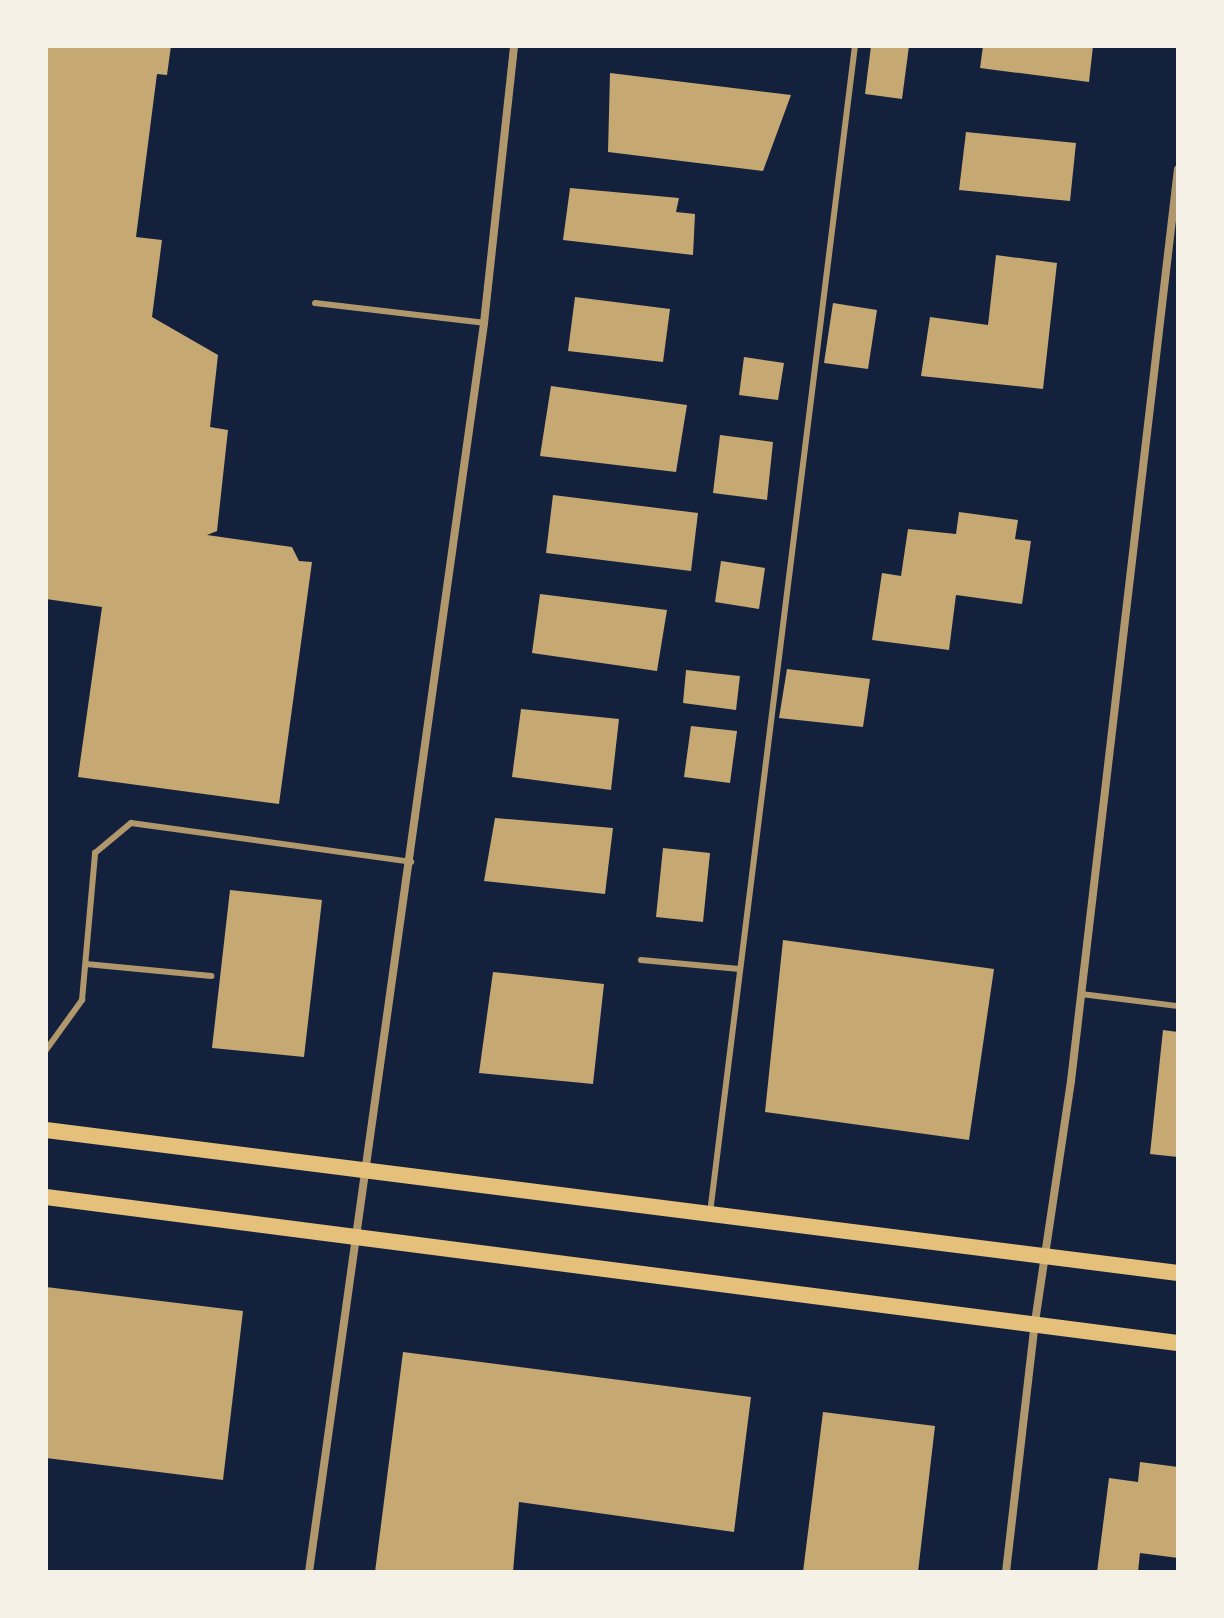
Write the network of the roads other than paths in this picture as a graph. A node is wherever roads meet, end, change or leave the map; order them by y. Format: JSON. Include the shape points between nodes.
{"nodes":[{"id":1,"x":514,"y":46,"type":"edge"},
{"id":2,"x":855,"y":46,"type":"edge"},
{"id":3,"x":1178,"y":169,"type":"edge"},
{"id":4,"x":315,"y":303,"type":"dead end"},
{"id":5,"x":484,"y":323,"type":"junction"},
{"id":6,"x":411,"y":862,"type":"junction"},
{"id":7,"x":641,"y":960,"type":"dead end"},
{"id":8,"x":86,"y":964,"type":"junction"},
{"id":9,"x":740,"y":969,"type":"junction"},
{"id":10,"x":211,"y":976,"type":"dead end"},
{"id":11,"x":1081,"y":994,"type":"junction"},
{"id":12,"x":1178,"y":1006,"type":"edge"},
{"id":13,"x":46,"y":1050,"type":"edge"},
{"id":14,"x":46,"y":1130,"type":"edge"},
{"id":15,"x":369,"y":1167,"type":"junction"},
{"id":16,"x":46,"y":1197,"type":"edge"},
{"id":17,"x":710,"y":1213,"type":"junction"},
{"id":18,"x":357,"y":1236,"type":"junction"},
{"id":19,"x":1044,"y":1257,"type":"junction"},
{"id":20,"x":1178,"y":1273,"type":"edge"},
{"id":21,"x":1035,"y":1322,"type":"junction"},
{"id":22,"x":1178,"y":1343,"type":"edge"},
{"id":23,"x":309,"y":1572,"type":"edge"},
{"id":24,"x":1006,"y":1572,"type":"edge"}],
"edges":[{"from":1,"to":5,"type":"street"},
{"from":2,"to":9,"type":"lane"},
{"from":3,"to":11,"type":"street"},
{"from":4,"to":5,"type":"lane"},
{"from":5,"to":6,"type":"street"},
{"from":6,"to":8,"type":"lane","via":[[131,823],[95,853]]},
{"from":6,"to":15,"type":"street"},
{"from":7,"to":9,"type":"lane"},
{"from":8,"to":10,"type":"lane"},
{"from":8,"to":13,"type":"lane","via":[[82,1000]]},
{"from":9,"to":17,"type":"lane"},
{"from":11,"to":12,"type":"lane"},
{"from":11,"to":19,"type":"street"},
{"from":14,"to":15,"type":"main road"},
{"from":15,"to":17,"type":"main road"},
{"from":15,"to":18,"type":"street"},
{"from":16,"to":18,"type":"main road"},
{"from":17,"to":19,"type":"main road"},
{"from":18,"to":21,"type":"main road"},
{"from":18,"to":23,"type":"street"},
{"from":19,"to":20,"type":"main road"},
{"from":19,"to":21,"type":"street"},
{"from":21,"to":22,"type":"main road"},
{"from":21,"to":24,"type":"street"}]}
